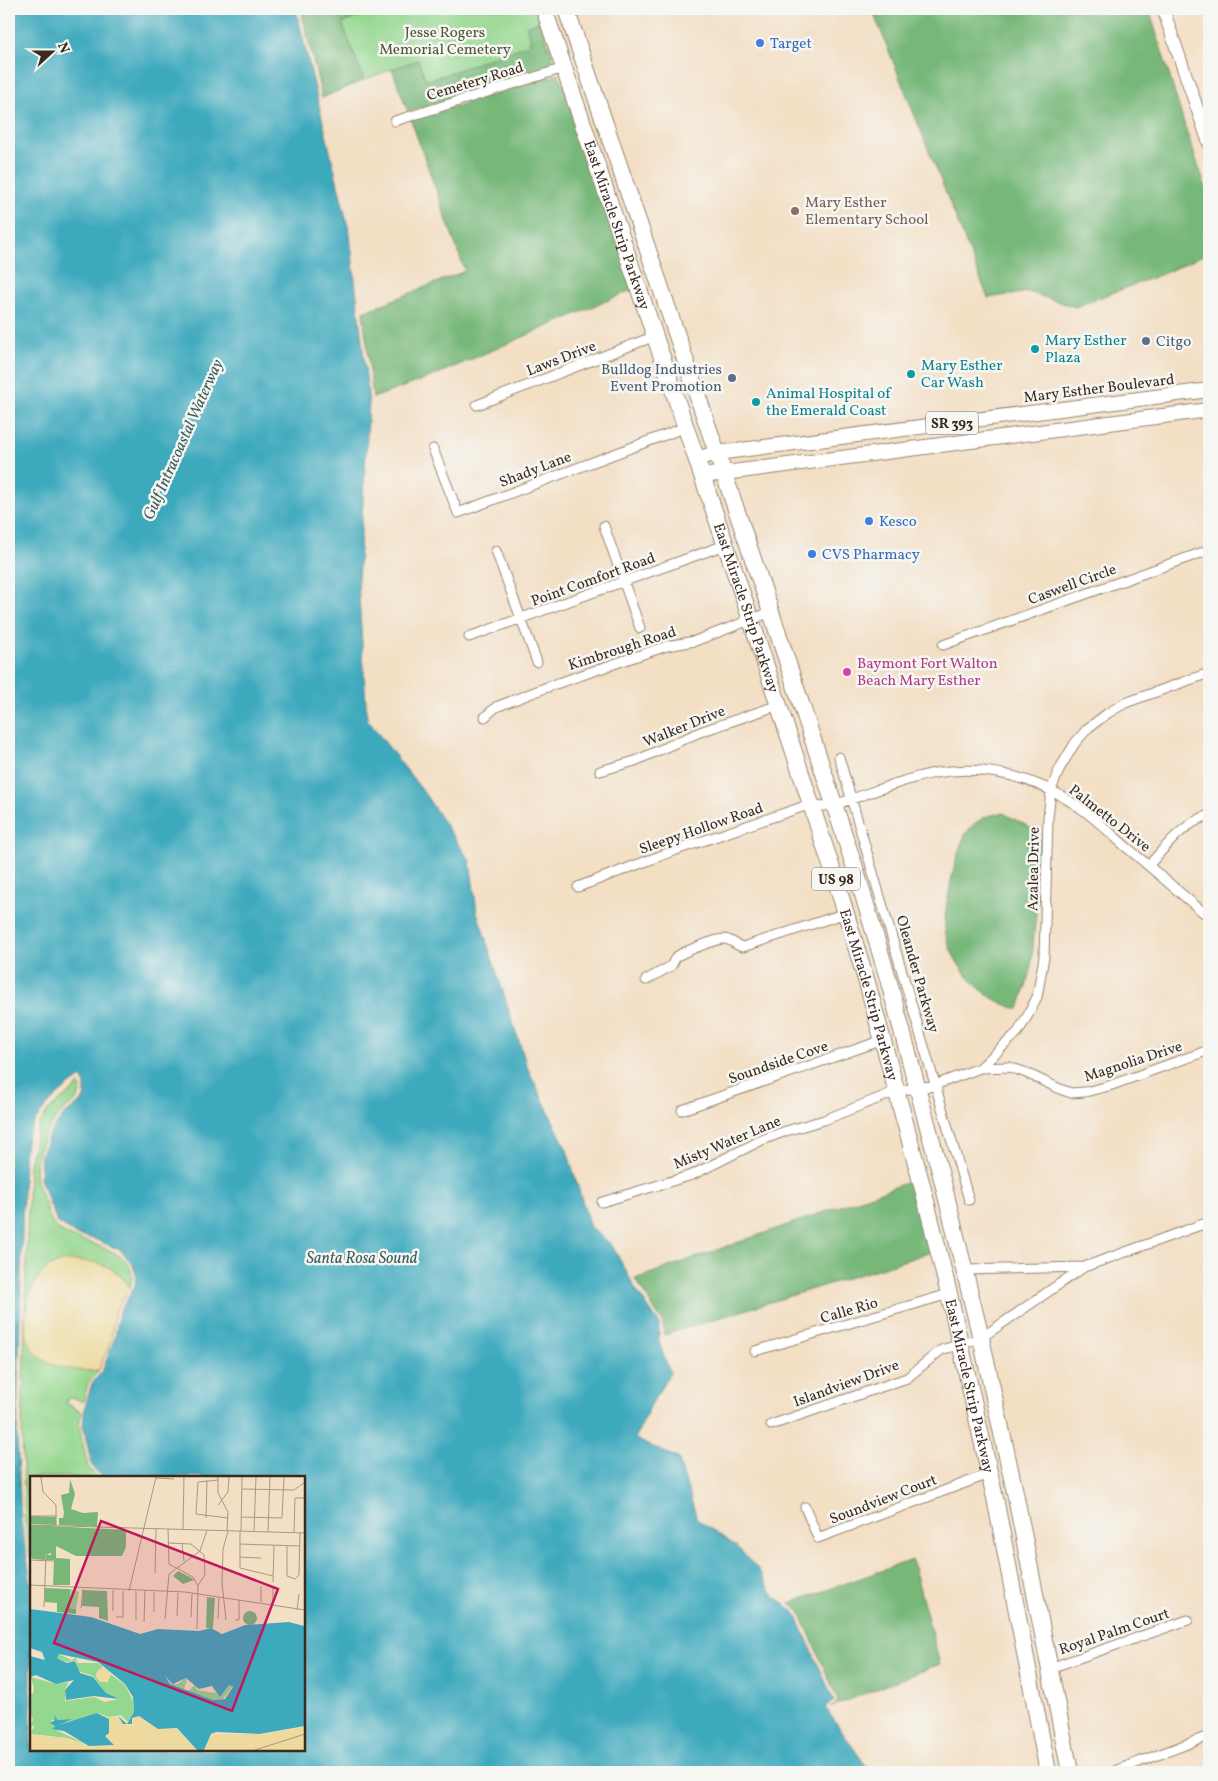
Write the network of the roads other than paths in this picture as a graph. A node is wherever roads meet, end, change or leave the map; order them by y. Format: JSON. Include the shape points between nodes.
{"nodes":[{"id":1,"x":544,"y":9,"type":"edge"},
{"id":2,"x":566,"y":9,"type":"edge"},
{"id":3,"x":1163,"y":9,"type":"edge"},
{"id":4,"x":564,"y":68,"type":"junction"},
{"id":5,"x":395,"y":121,"type":"dead end"},
{"id":6,"x":1209,"y":143,"type":"edge"},
{"id":7,"x":655,"y":336,"type":"junction"},
{"id":8,"x":1209,"y":390,"type":"edge"},
{"id":9,"x":477,"y":405,"type":"dead end"},
{"id":10,"x":1209,"y":410,"type":"edge"},
{"id":11,"x":686,"y":427,"type":"junction"},
{"id":12,"x":433,"y":449,"type":"dead end"},
{"id":13,"x":717,"y":453,"type":"junction"},
{"id":14,"x":696,"y":459,"type":"junction"},
{"id":15,"x":724,"y":473,"type":"junction"},
{"id":16,"x":702,"y":476,"type":"junction"},
{"id":17,"x":604,"y":526,"type":"dead end"},
{"id":18,"x":725,"y":545,"type":"junction"},
{"id":19,"x":1209,"y":550,"type":"edge"},
{"id":20,"x":496,"y":551,"type":"dead end"},
{"id":21,"x":624,"y":582,"type":"junction"},
{"id":22,"x":770,"y":612,"type":"junction"},
{"id":23,"x":522,"y":620,"type":"junction"},
{"id":24,"x":750,"y":620,"type":"junction"},
{"id":25,"x":640,"y":628,"type":"dead end"},
{"id":26,"x":469,"y":638,"type":"dead end"},
{"id":27,"x":943,"y":645,"type":"dead end"},
{"id":28,"x":537,"y":662,"type":"dead end"},
{"id":29,"x":1209,"y":673,"type":"edge"},
{"id":30,"x":779,"y":706,"type":"junction"},
{"id":31,"x":485,"y":717,"type":"dead end"},
{"id":32,"x":839,"y":757,"type":"dead end"},
{"id":33,"x":600,"y":771,"type":"dead end"},
{"id":34,"x":1051,"y":790,"type":"junction"},
{"id":35,"x":852,"y":799,"type":"junction"},
{"id":36,"x":811,"y":804,"type":"junction"},
{"id":37,"x":834,"y":805,"type":"junction"},
{"id":38,"x":1209,"y":815,"type":"edge"},
{"id":39,"x":1148,"y":865,"type":"junction"},
{"id":40,"x":578,"y":887,"type":"dead end"},
{"id":41,"x":846,"y":913,"type":"junction"},
{"id":42,"x":1209,"y":917,"type":"edge"},
{"id":43,"x":646,"y":980,"type":"dead end"},
{"id":44,"x":883,"y":1040,"type":"junction"},
{"id":45,"x":1209,"y":1050,"type":"edge"},
{"id":46,"x":980,"y":1068,"type":"junction"},
{"id":47,"x":936,"y":1085,"type":"junction"},
{"id":48,"x":918,"y":1088,"type":"junction"},
{"id":49,"x":897,"y":1091,"type":"junction"},
{"id":50,"x":682,"y":1110,"type":"dead end"},
{"id":51,"x":969,"y":1200,"type":"dead end"},
{"id":52,"x":602,"y":1202,"type":"dead end"},
{"id":53,"x":1209,"y":1222,"type":"edge"},
{"id":54,"x":1084,"y":1267,"type":"junction"},
{"id":55,"x":965,"y":1270,"type":"junction"},
{"id":56,"x":949,"y":1294,"type":"junction"},
{"id":57,"x":981,"y":1338,"type":"junction"},
{"id":58,"x":960,"y":1344,"type":"junction"},
{"id":59,"x":755,"y":1351,"type":"dead end"},
{"id":60,"x":771,"y":1425,"type":"dead end"},
{"id":61,"x":989,"y":1474,"type":"junction"},
{"id":62,"x":805,"y":1507,"type":"dead end"},
{"id":63,"x":1025,"y":1546,"type":"junction"},
{"id":64,"x":1005,"y":1551,"type":"junction"},
{"id":65,"x":1188,"y":1620,"type":"dead end"},
{"id":66,"x":1050,"y":1668,"type":"junction"},
{"id":67,"x":1209,"y":1736,"type":"edge"},
{"id":68,"x":1048,"y":1772,"type":"edge"},
{"id":69,"x":1070,"y":1772,"type":"edge"},
{"id":70,"x":1112,"y":1772,"type":"edge"}],
"edges":[{"from":1,"to":4,"type":"highway","name":"East Miracle Strip Parkway","number":"US 98"},
{"from":2,"to":13,"type":"highway","name":"East Miracle Strip Parkway","number":"US 98"},
{"from":3,"to":6,"type":"street"},
{"from":4,"to":5,"type":"street","name":"Cemetery Road"},
{"from":4,"to":7,"type":"highway","name":"East Miracle Strip Parkway","number":"US 98"},
{"from":7,"to":9,"type":"street","name":"Laws Drive"},
{"from":7,"to":11,"type":"highway","name":"East Miracle Strip Parkway","number":"US 98"},
{"from":8,"to":13,"type":"main road","name":"Mary Esther Boulevard","number":"SR 393"},
{"from":10,"to":15,"type":"main road","number":"SR 393"},
{"from":11,"to":12,"type":"street","name":"Shady Lane","via":[[458,513]]},
{"from":11,"to":14,"type":"highway","name":"East Miracle Strip Parkway","number":"US 98"},
{"from":13,"to":14,"type":"main road","name":"Mary Esther Boulevard","number":"SR 393"},
{"from":13,"to":15,"type":"highway","name":"East Miracle Strip Parkway","number":"US 98"},
{"from":14,"to":16,"type":"highway","name":"East Miracle Strip Parkway","number":"US 98"},
{"from":15,"to":16,"type":"main road","number":"SR 393"},
{"from":15,"to":22,"type":"highway","name":"East Miracle Strip Parkway","number":"US 98"},
{"from":16,"to":18,"type":"highway","name":"East Miracle Strip Parkway","number":"US 98"},
{"from":17,"to":21,"type":"street"},
{"from":18,"to":21,"type":"street","name":"Point Comfort Road"},
{"from":18,"to":24,"type":"highway","name":"East Miracle Strip Parkway","number":"US 98"},
{"from":19,"to":27,"type":"street","name":"Caswell Circle"},
{"from":20,"to":23,"type":"street"},
{"from":21,"to":23,"type":"street","name":"Point Comfort Road"},
{"from":21,"to":25,"type":"street"},
{"from":22,"to":24,"type":"street","name":"Kimbrough Road"},
{"from":22,"to":37,"type":"highway","name":"East Miracle Strip Parkway","number":"US 98"},
{"from":23,"to":26,"type":"street","name":"Point Comfort Road"},
{"from":23,"to":28,"type":"street"},
{"from":24,"to":30,"type":"highway","name":"East Miracle Strip Parkway","number":"US 98"},
{"from":24,"to":31,"type":"street","name":"Kimbrough Road","via":[[695,641],[634,656],[550,686],[496,708]]},
{"from":29,"to":34,"type":"street","name":"Azalea Drive","via":[[1125,703],[1108,713],[1075,743]]},
{"from":30,"to":33,"type":"street","name":"Walker Drive","via":[[700,732],[635,761]]},
{"from":30,"to":36,"type":"highway","name":"East Miracle Strip Parkway","number":"US 98"},
{"from":32,"to":35,"type":"street","name":"Oleander Parkway"},
{"from":34,"to":35,"type":"street","name":"Palmetto Drive","via":[[999,773],[957,770],[927,774]]},
{"from":34,"to":39,"type":"street","name":"Palmetto Drive","via":[[1078,806]]},
{"from":34,"to":46,"type":"street","name":"Azalea Drive","via":[[1044,957],[1037,997],[1018,1032]]},
{"from":35,"to":37,"type":"street","name":"Palmetto Drive"},
{"from":35,"to":47,"type":"street","name":"Oleander Parkway"},
{"from":36,"to":37,"type":"street","name":"Sleepy Hollow Road"},
{"from":36,"to":40,"type":"street","name":"Sleepy Hollow Road"},
{"from":36,"to":41,"type":"highway","name":"East Miracle Strip Parkway","number":"US 98"},
{"from":37,"to":48,"type":"highway","name":"East Miracle Strip Parkway","number":"US 98","via":[[877,940]]},
{"from":38,"to":39,"type":"street","via":[[1177,834]]},
{"from":39,"to":42,"type":"street","name":"Palmetto Drive"},
{"from":41,"to":43,"type":"street","via":[[743,947],[724,939],[704,945],[676,957],[671,966]]},
{"from":41,"to":44,"type":"highway","name":"East Miracle Strip Parkway","number":"US 98"},
{"from":44,"to":49,"type":"highway","name":"East Miracle Strip Parkway","number":"US 98"},
{"from":44,"to":50,"type":"street","name":"Soundside Cove"},
{"from":45,"to":46,"type":"street","name":"Magnolia Drive","via":[[1085,1092],[1060,1089],[1009,1067]]},
{"from":46,"to":47,"type":"street","name":"Azalea Drive"},
{"from":47,"to":48,"type":"street","name":"Azalea Drive"},
{"from":47,"to":51,"type":"street","name":"Oleander Parkway"},
{"from":48,"to":49,"type":"street","name":"Misty Water Lane"},
{"from":48,"to":55,"type":"highway","name":"East Miracle Strip Parkway","number":"US 98"},
{"from":49,"to":52,"type":"street","name":"Misty Water Lane","via":[[762,1140],[692,1175]]},
{"from":49,"to":56,"type":"highway","name":"East Miracle Strip Parkway","number":"US 98"},
{"from":53,"to":54,"type":"street"},
{"from":54,"to":55,"type":"street"},
{"from":54,"to":57,"type":"street","name":"Islandview Drive"},
{"from":55,"to":57,"type":"highway","name":"East Miracle Strip Parkway","number":"US 98"},
{"from":56,"to":58,"type":"highway","name":"East Miracle Strip Parkway","number":"US 98"},
{"from":56,"to":59,"type":"street","name":"Calle Rio"},
{"from":57,"to":58,"type":"street","name":"Islandview Drive"},
{"from":57,"to":63,"type":"highway","name":"East Miracle Strip Parkway","number":"US 98"},
{"from":58,"to":60,"type":"street","name":"Islandview Drive","via":[[941,1350],[906,1378]]},
{"from":58,"to":61,"type":"highway","name":"East Miracle Strip Parkway","number":"US 98"},
{"from":61,"to":62,"type":"street","name":"Soundview Court","via":[[818,1538]]},
{"from":61,"to":64,"type":"highway","name":"East Miracle Strip Parkway","number":"US 98"},
{"from":63,"to":64,"type":"highway"},
{"from":63,"to":66,"type":"highway","name":"East Miracle Strip Parkway","number":"US 98"},
{"from":64,"to":68,"type":"highway","name":"East Miracle Strip Parkway","number":"US 98"},
{"from":65,"to":66,"type":"street","name":"Royal Palm Court"},
{"from":66,"to":69,"type":"highway","name":"East Miracle Strip Parkway","number":"US 98"},
{"from":67,"to":70,"type":"street"}]}
